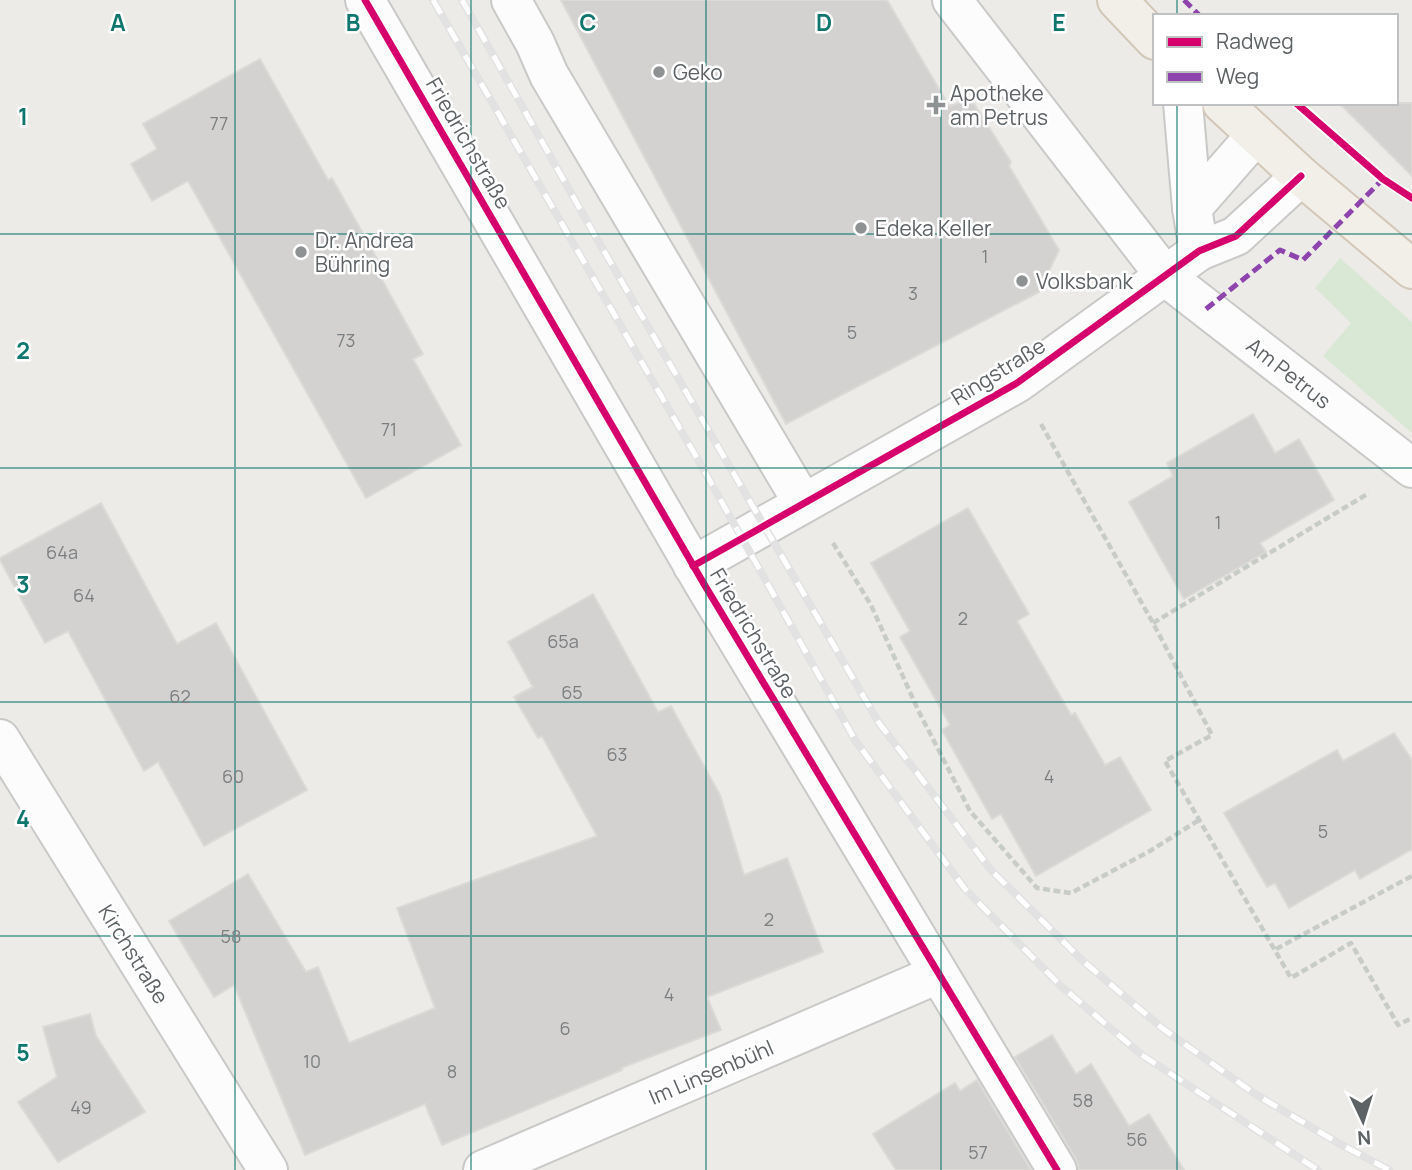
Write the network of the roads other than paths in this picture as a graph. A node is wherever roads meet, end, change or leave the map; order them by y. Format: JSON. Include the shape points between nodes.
{"nodes":[{"id":1,"x":365,"y":0,"type":"edge"},
{"id":2,"x":511,"y":0,"type":"edge"},
{"id":3,"x":952,"y":0,"type":"edge"},
{"id":4,"x":1117,"y":0,"type":"edge"},
{"id":5,"x":1153,"y":38,"type":"edge"},
{"id":6,"x":1182,"y":105,"type":"edge"},
{"id":7,"x":1224,"y":105,"type":"edge"},
{"id":8,"x":1256,"y":135,"type":"junction"},
{"id":9,"x":1301,"y":176,"type":"junction"},
{"id":10,"x":1192,"y":208,"type":"junction"},
{"id":11,"x":1199,"y":251,"type":"junction"},
{"id":12,"x":1412,"y":269,"type":"edge"},
{"id":13,"x":1166,"y":277,"type":"junction"},
{"id":14,"x":1412,"y":468,"type":"edge"},
{"id":15,"x":803,"y":503,"type":"junction"},
{"id":16,"x":694,"y":566,"type":"junction"},
{"id":17,"x":0,"y":738,"type":"edge"},
{"id":18,"x":939,"y":974,"type":"junction"},
{"id":19,"x":268,"y":1170,"type":"edge"},
{"id":20,"x":483,"y":1170,"type":"edge"},
{"id":21,"x":1057,"y":1170,"type":"edge"}],
"edges":[{"from":1,"to":16,"type":"street","name":"Friedrichstraße"},
{"from":2,"to":15,"type":"street","via":[[548,75]]},
{"from":3,"to":13,"type":"street"},
{"from":4,"to":5,"type":"main road"},
{"from":6,"to":10,"type":"street"},
{"from":7,"to":8,"type":"main road"},
{"from":8,"to":9,"type":"main road"},
{"from":8,"to":10,"type":"street"},
{"from":9,"to":11,"type":"street","name":"Ringstraße","via":[[1236,236]]},
{"from":9,"to":12,"type":"main road"},
{"from":10,"to":11,"type":"street"},
{"from":11,"to":13,"type":"street","name":"Ringstraße"},
{"from":13,"to":14,"type":"street","name":"Am Petrus"},
{"from":13,"to":15,"type":"street","name":"Ringstraße","via":[[1017,383]]},
{"from":15,"to":16,"type":"street","name":"Ringstraße"},
{"from":16,"to":18,"type":"street","name":"Friedrichstraße"},
{"from":17,"to":19,"type":"street","name":"Kirchstraße"},
{"from":18,"to":20,"type":"street","name":"Im Linsenbühl"},
{"from":18,"to":21,"type":"street","name":"Friedrichstraße"}]}
